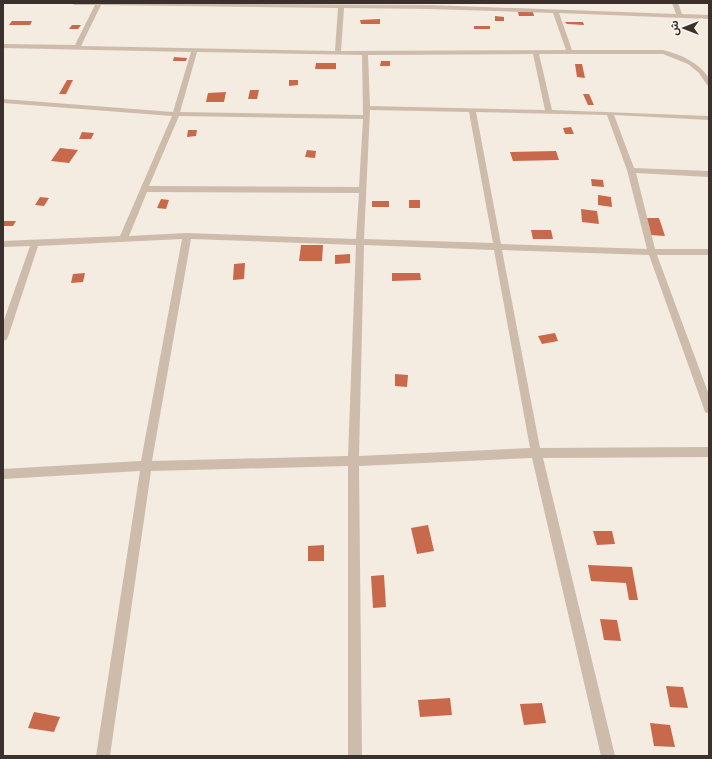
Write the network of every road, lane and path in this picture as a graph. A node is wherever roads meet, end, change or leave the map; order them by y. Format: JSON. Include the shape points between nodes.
{"nodes":[{"id":1,"x":74,"y":3,"type":"edge"},
{"id":2,"x":675,"y":3,"type":"edge"},
{"id":3,"x":99,"y":4,"type":"edge"},
{"id":4,"x":341,"y":7,"type":"junction"},
{"id":5,"x":555,"y":11,"type":"junction"},
{"id":6,"x":680,"y":16,"type":"junction"},
{"id":7,"x":709,"y":17,"type":"edge"},
{"id":8,"x":3,"y":46,"type":"edge"},
{"id":9,"x":77,"y":48,"type":"junction"},
{"id":10,"x":194,"y":50,"type":"junction"},
{"id":11,"x":570,"y":52,"type":"junction"},
{"id":12,"x":338,"y":53,"type":"junction"},
{"id":13,"x":364,"y":53,"type":"junction"},
{"id":14,"x":536,"y":53,"type":"junction"},
{"id":15,"x":709,"y":84,"type":"edge"},
{"id":16,"x":3,"y":101,"type":"edge"},
{"id":17,"x":472,"y":110,"type":"junction"},
{"id":18,"x":549,"y":112,"type":"junction"},
{"id":19,"x":367,"y":113,"type":"junction"},
{"id":20,"x":610,"y":113,"type":"junction"},
{"id":21,"x":176,"y":114,"type":"junction"},
{"id":22,"x":709,"y":118,"type":"edge"},
{"id":23,"x":631,"y":170,"type":"junction"},
{"id":24,"x":709,"y":174,"type":"edge"},
{"id":25,"x":144,"y":189,"type":"junction"},
{"id":26,"x":362,"y":190,"type":"junction"},
{"id":27,"x":187,"y":236,"type":"junction"},
{"id":28,"x":123,"y":239,"type":"junction"},
{"id":29,"x":360,"y":241,"type":"junction"},
{"id":30,"x":3,"y":244,"type":"edge"},
{"id":31,"x":36,"y":244,"type":"junction"},
{"id":32,"x":497,"y":246,"type":"junction"},
{"id":33,"x":652,"y":252,"type":"junction"},
{"id":34,"x":709,"y":252,"type":"edge"},
{"id":35,"x":3,"y":337,"type":"edge"},
{"id":36,"x":709,"y":409,"type":"edge"},
{"id":37,"x":709,"y":452,"type":"edge"},
{"id":38,"x":536,"y":453,"type":"junction"},
{"id":39,"x":353,"y":461,"type":"junction"},
{"id":40,"x":146,"y":466,"type":"junction"},
{"id":41,"x":3,"y":474,"type":"edge"},
{"id":42,"x":103,"y":756,"type":"edge"},
{"id":43,"x":355,"y":756,"type":"edge"},
{"id":44,"x":608,"y":756,"type":"edge"}],
"edges":[{"from":1,"to":3,"type":"street"},
{"from":2,"to":6,"type":"street"},
{"from":3,"to":4,"type":"street"},
{"from":3,"to":9,"type":"street"},
{"from":4,"to":5,"type":"street"},
{"from":4,"to":12,"type":"street"},
{"from":5,"to":6,"type":"street"},
{"from":5,"to":11,"type":"street"},
{"from":6,"to":7,"type":"street"},
{"from":8,"to":9,"type":"street"},
{"from":9,"to":10,"type":"street"},
{"from":10,"to":12,"type":"street"},
{"from":10,"to":21,"type":"street"},
{"from":11,"to":14,"type":"street"},
{"from":11,"to":15,"type":"street","via":[[675,54],[698,68]]},
{"from":12,"to":13,"type":"street"},
{"from":13,"to":14,"type":"street"},
{"from":13,"to":19,"type":"street"},
{"from":14,"to":18,"type":"street"},
{"from":16,"to":21,"type":"street"},
{"from":17,"to":18,"type":"street"},
{"from":17,"to":19,"type":"street"},
{"from":17,"to":32,"type":"street"},
{"from":18,"to":20,"type":"street"},
{"from":19,"to":21,"type":"street"},
{"from":19,"to":26,"type":"street"},
{"from":20,"to":22,"type":"street"},
{"from":20,"to":23,"type":"street"},
{"from":21,"to":25,"type":"street"},
{"from":23,"to":24,"type":"street"},
{"from":23,"to":33,"type":"street"},
{"from":25,"to":26,"type":"street"},
{"from":25,"to":28,"type":"street"},
{"from":26,"to":29,"type":"street"},
{"from":27,"to":28,"type":"street"},
{"from":27,"to":29,"type":"street"},
{"from":27,"to":40,"type":"street"},
{"from":28,"to":31,"type":"street"},
{"from":29,"to":32,"type":"street"},
{"from":29,"to":39,"type":"street"},
{"from":30,"to":31,"type":"street"},
{"from":31,"to":35,"type":"street"},
{"from":32,"to":33,"type":"street"},
{"from":32,"to":38,"type":"street"},
{"from":33,"to":34,"type":"street"},
{"from":33,"to":36,"type":"street"},
{"from":37,"to":38,"type":"street"},
{"from":38,"to":39,"type":"street"},
{"from":38,"to":44,"type":"street"},
{"from":39,"to":40,"type":"street"},
{"from":39,"to":43,"type":"street"},
{"from":40,"to":41,"type":"street"},
{"from":40,"to":42,"type":"street"}]}
